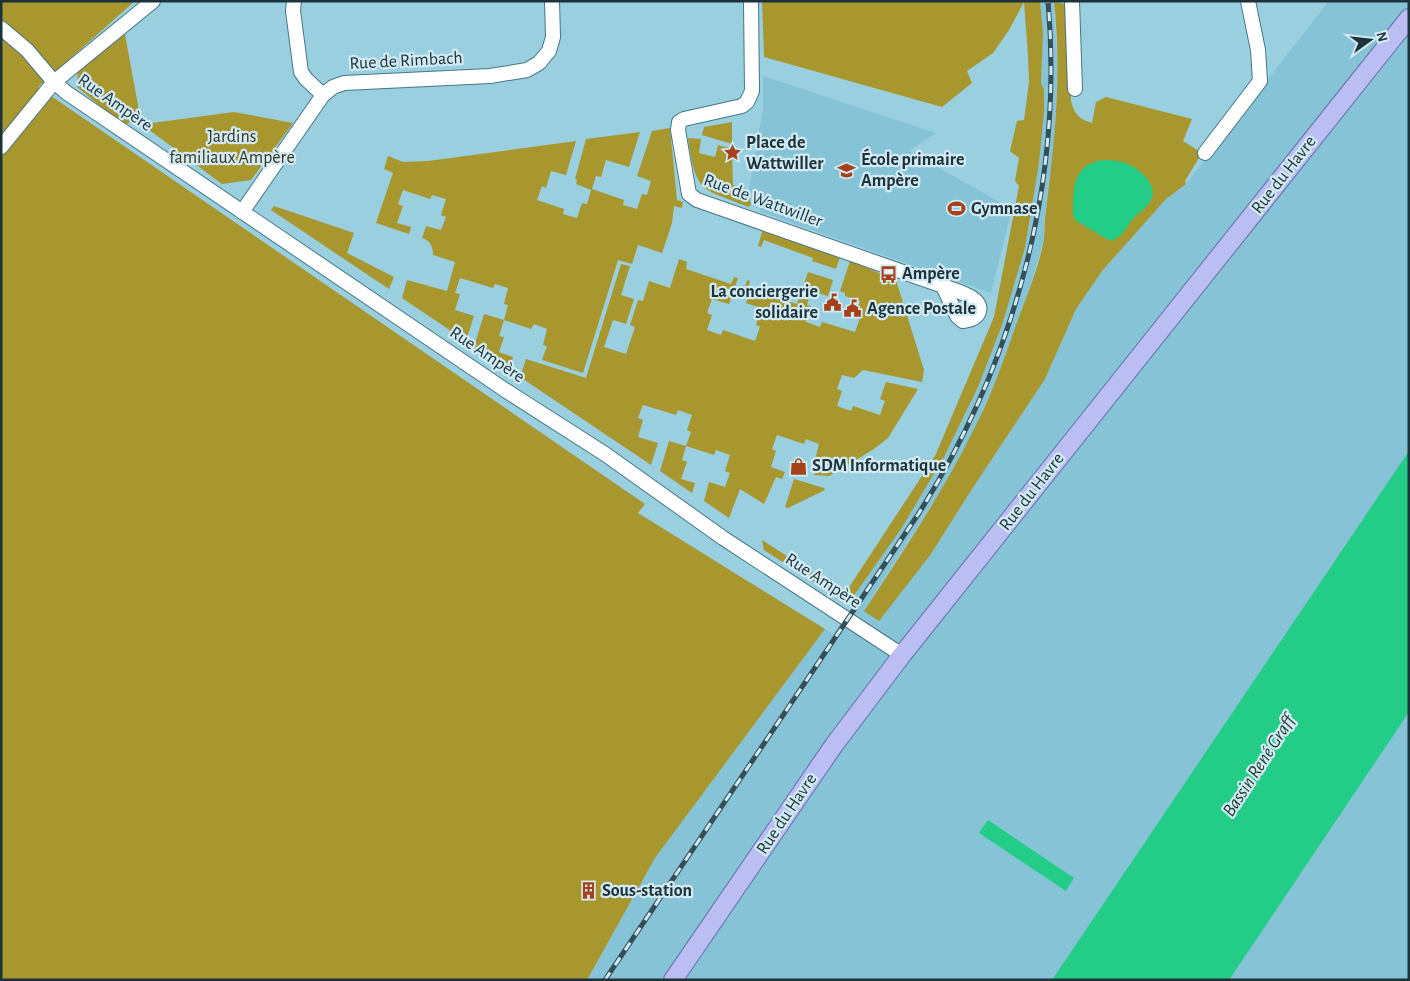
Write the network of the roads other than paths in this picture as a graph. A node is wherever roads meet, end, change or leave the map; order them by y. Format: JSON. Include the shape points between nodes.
{"nodes":[{"id":1,"x":153,"y":1,"type":"edge"},
{"id":2,"x":294,"y":1,"type":"edge"},
{"id":3,"x":552,"y":1,"type":"edge"},
{"id":4,"x":751,"y":1,"type":"edge"},
{"id":5,"x":1072,"y":1,"type":"edge"},
{"id":6,"x":1248,"y":1,"type":"edge"},
{"id":7,"x":1409,"y":18,"type":"edge"},
{"id":8,"x":1,"y":28,"type":"edge"},
{"id":9,"x":54,"y":82,"type":"junction"},
{"id":10,"x":1075,"y":89,"type":"dead end"},
{"id":11,"x":323,"y":95,"type":"junction"},
{"id":12,"x":1,"y":147,"type":"edge"},
{"id":13,"x":1205,"y":153,"type":"dead end"},
{"id":14,"x":242,"y":212,"type":"junction"},
{"id":15,"x":943,"y":286,"type":"dead end"},
{"id":16,"x":902,"y":655,"type":"junction"},
{"id":17,"x":673,"y":980,"type":"edge"}],
"edges":[{"from":1,"to":9,"type":"street"},
{"from":2,"to":11,"type":"street","via":[[301,72]]},
{"from":3,"to":11,"type":"street","name":"Rue de Rimbach","via":[[553,37],[549,51],[539,63],[527,70],[490,76],[344,83]]},
{"from":4,"to":15,"type":"street","name":"Rue de Wattwiller","via":[[751,96],[742,106],[679,122],[689,194],[697,200]]},
{"from":5,"to":10,"type":"street"},
{"from":6,"to":13,"type":"street","via":[[1258,50],[1260,81]]},
{"from":7,"to":16,"type":"main road","name":"Rue du Havre"},
{"from":8,"to":9,"type":"street","name":"Rue Ampère","via":[[27,50]]},
{"from":9,"to":12,"type":"street"},
{"from":9,"to":14,"type":"street","name":"Rue Ampère"},
{"from":11,"to":14,"type":"street","name":"Rue de Rimbach"},
{"from":14,"to":16,"type":"street","name":"Rue Ampère","via":[[605,454],[723,538]]},
{"from":16,"to":17,"type":"main road","name":"Rue du Havre","via":[[834,745]]}]}
